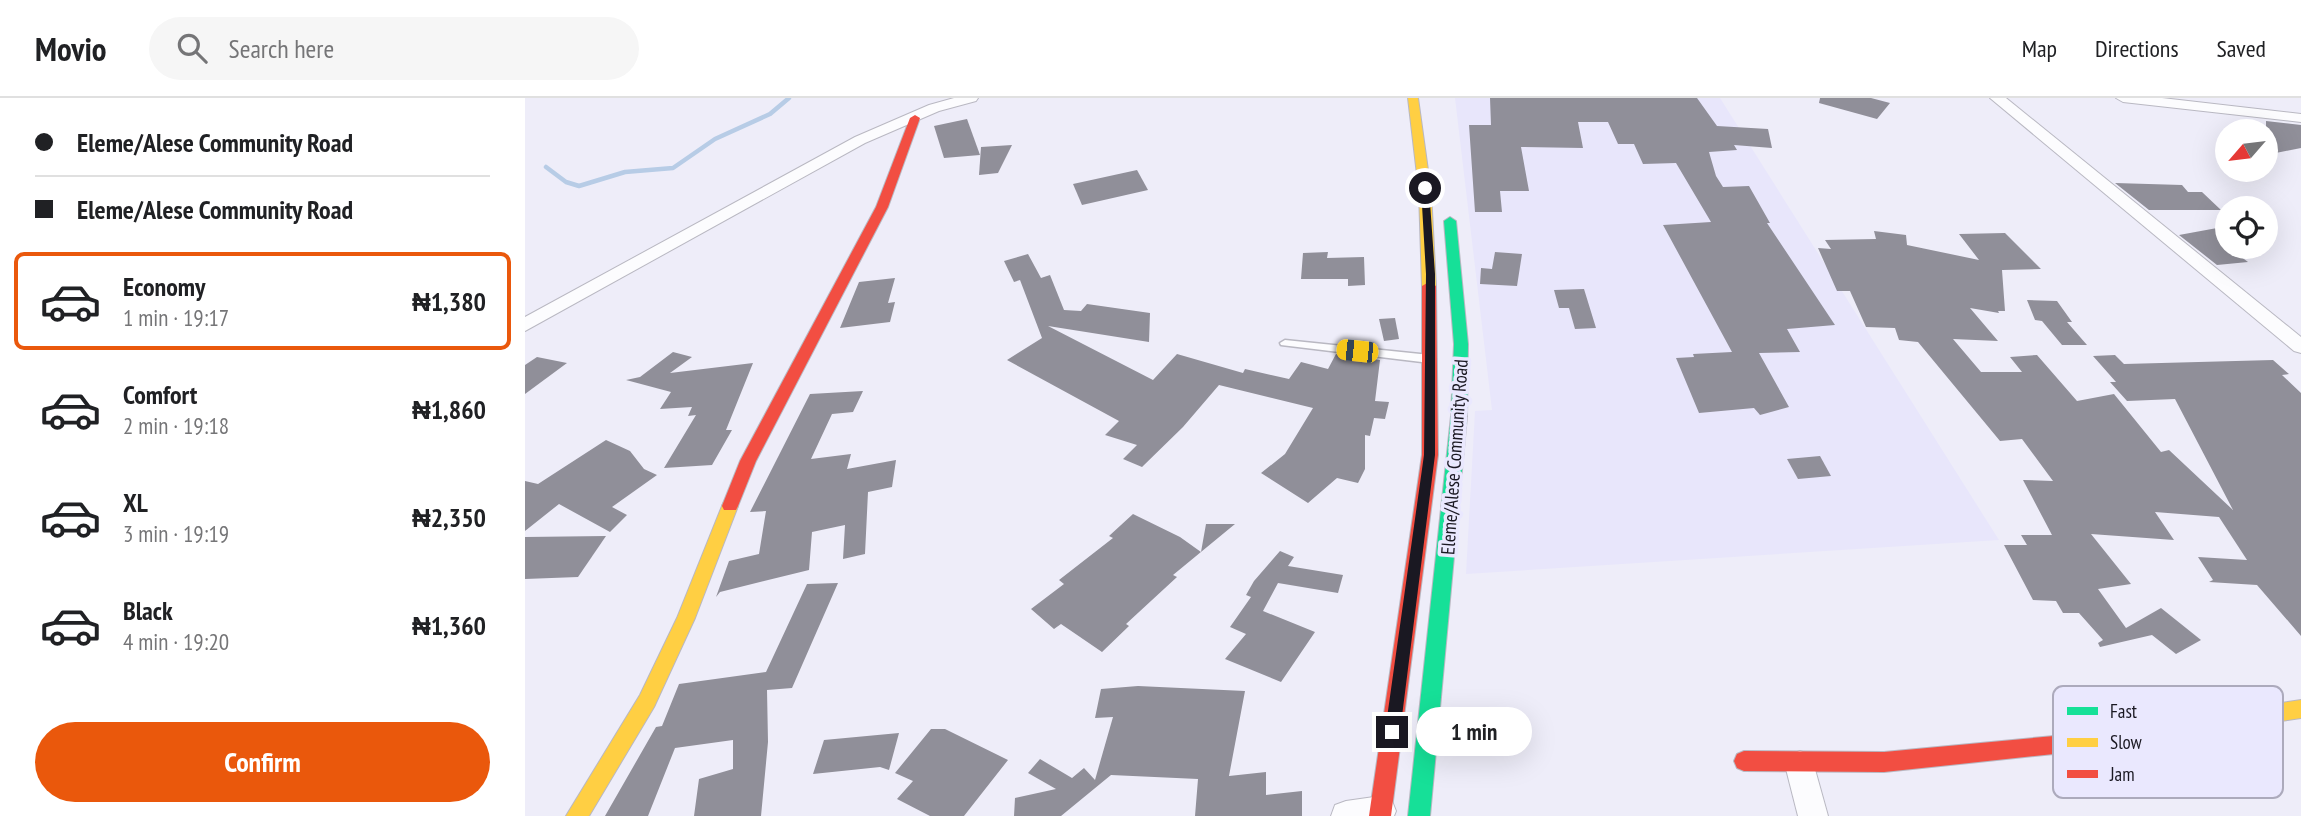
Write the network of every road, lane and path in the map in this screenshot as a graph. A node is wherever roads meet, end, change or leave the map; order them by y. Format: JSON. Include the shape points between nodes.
{"nodes":[{"id":1,"x":971,"y":98,"type":"edge"},
{"id":2,"x":1413,"y":98,"type":"edge"},
{"id":3,"x":1997,"y":98,"type":"edge"},
{"id":4,"x":2123,"y":98,"type":"edge"},
{"id":5,"x":915,"y":118,"type":"junction"},
{"id":6,"x":2301,"y":118,"type":"edge"},
{"id":7,"x":1448,"y":206,"type":"dead end"},
{"id":8,"x":525,"y":325,"type":"edge"},
{"id":9,"x":1285,"y":343,"type":"dead end"},
{"id":10,"x":2301,"y":347,"type":"edge"},
{"id":11,"x":1430,"y":359,"type":"junction"},
{"id":12,"x":2301,"y":709,"type":"edge"},
{"id":13,"x":2283,"y":712,"type":"edge"},
{"id":14,"x":2053,"y":744,"type":"edge"},
{"id":15,"x":1744,"y":761,"type":"dead end"},
{"id":16,"x":1800,"y":765,"type":"junction"},
{"id":17,"x":1381,"y":814,"type":"edge"},
{"id":18,"x":577,"y":816,"type":"edge"},
{"id":19,"x":1346,"y":816,"type":"edge"},
{"id":20,"x":1419,"y":816,"type":"edge"},
{"id":21,"x":1813,"y":816,"type":"edge"}],
"edges":[{"from":1,"to":5,"type":"street"},
{"from":2,"to":11,"type":"main road","name":"Eleme/Alese Community Road","via":[[1428,227]]},
{"from":3,"to":10,"type":"street"},
{"from":4,"to":6,"type":"street"},
{"from":5,"to":8,"type":"street","via":[[841,150]]},
{"from":5,"to":18,"type":"main road","via":[[882,207],[748,461],[686,618],[647,701]]},
{"from":7,"to":20,"type":"main road","name":"Eleme/Alese Community Road","via":[[1461,344],[1459,416]]},
{"from":9,"to":11,"type":"lane"},
{"from":11,"to":17,"type":"main road","name":"Eleme/Alese Community Road","via":[[1430,455]]},
{"from":12,"to":13,"type":"main road"},
{"from":14,"to":16,"type":"main road","via":[[1965,758]]},
{"from":15,"to":16,"type":"main road"},
{"from":16,"to":21,"type":"street"},
{"from":17,"to":19,"type":"street"}]}
